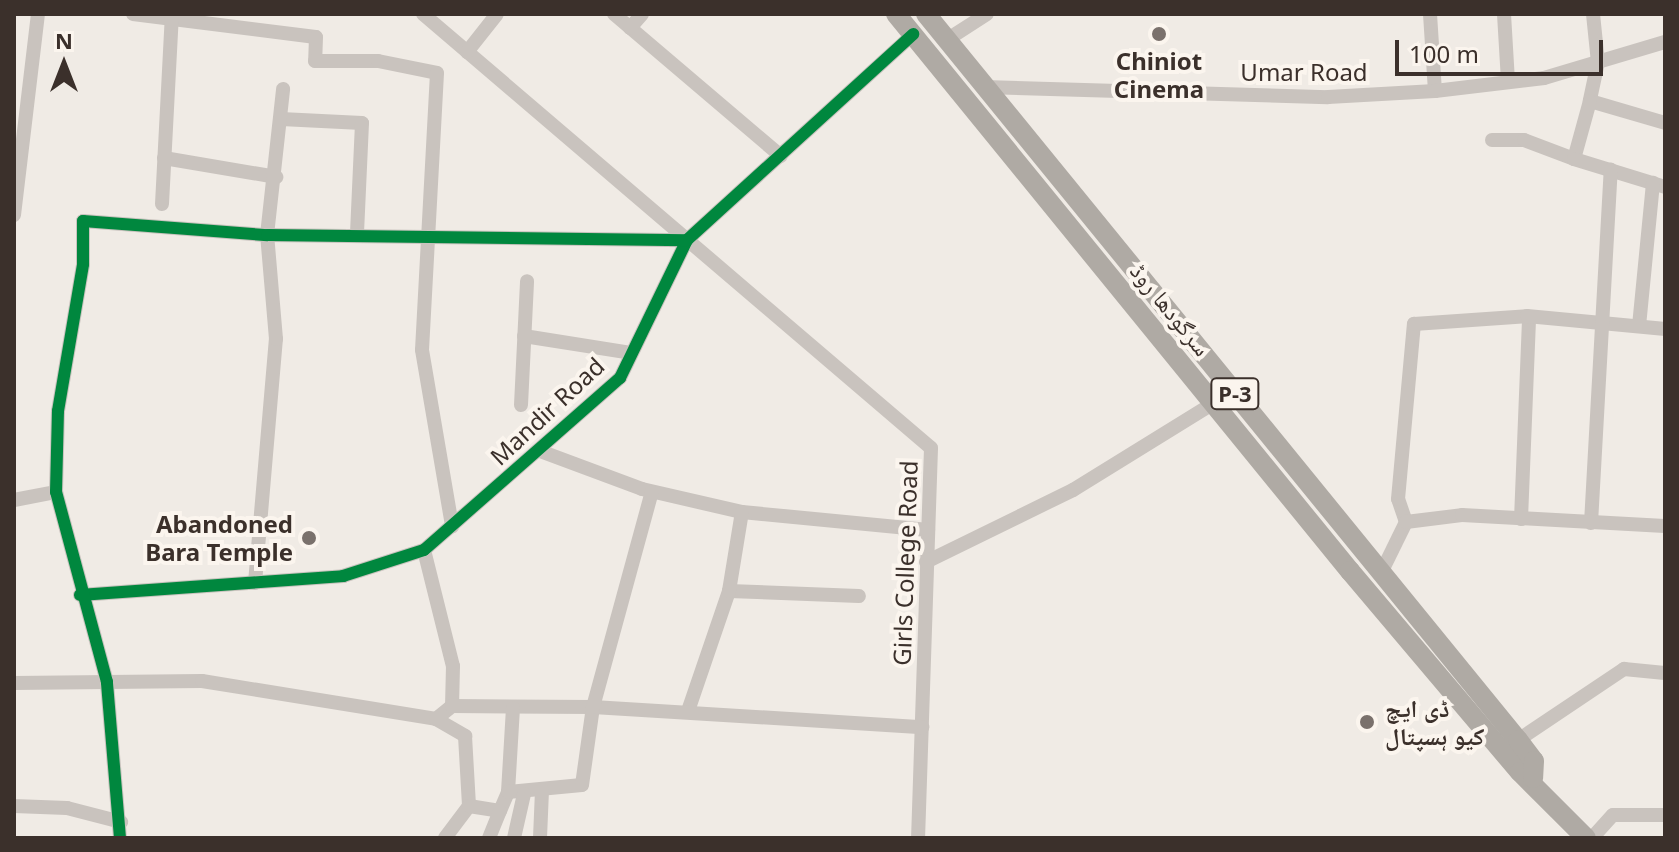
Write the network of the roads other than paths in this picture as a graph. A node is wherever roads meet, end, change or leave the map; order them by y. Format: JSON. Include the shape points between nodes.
{"nodes":[{"id":1,"x":38,"y":14,"type":"edge"},
{"id":2,"x":133,"y":14,"type":"edge"},
{"id":3,"x":423,"y":14,"type":"edge"},
{"id":4,"x":497,"y":14,"type":"edge"},
{"id":5,"x":614,"y":14,"type":"edge"},
{"id":6,"x":642,"y":14,"type":"edge"},
{"id":7,"x":896,"y":14,"type":"edge"},
{"id":8,"x":987,"y":14,"type":"edge"},
{"id":9,"x":1430,"y":14,"type":"edge"},
{"id":10,"x":1504,"y":14,"type":"edge"},
{"id":11,"x":1593,"y":14,"type":"edge"},
{"id":12,"x":930,"y":16,"type":"edge"},
{"id":13,"x":172,"y":17,"type":"edge"},
{"id":14,"x":246,"y":21,"type":"edge"},
{"id":15,"x":630,"y":28,"type":"junction"},
{"id":16,"x":913,"y":34,"type":"junction"},
{"id":17,"x":948,"y":39,"type":"junction"},
{"id":18,"x":1665,"y":42,"type":"edge"},
{"id":19,"x":467,"y":52,"type":"junction"},
{"id":20,"x":1598,"y":62,"type":"junction"},
{"id":21,"x":20,"y":74,"type":"edge"},
{"id":22,"x":1508,"y":82,"type":"junction"},
{"id":23,"x":984,"y":87,"type":"junction"},
{"id":24,"x":283,"y":89,"type":"dead end"},
{"id":25,"x":1435,"y":91,"type":"junction"},
{"id":26,"x":1590,"y":101,"type":"junction"},
{"id":27,"x":281,"y":119,"type":"junction"},
{"id":28,"x":1665,"y":123,"type":"edge"},
{"id":29,"x":1492,"y":140,"type":"dead end"},
{"id":30,"x":781,"y":156,"type":"junction"},
{"id":31,"x":164,"y":158,"type":"junction"},
{"id":32,"x":1574,"y":159,"type":"junction"},
{"id":33,"x":1611,"y":170,"type":"junction"},
{"id":34,"x":276,"y":177,"type":"junction"},
{"id":35,"x":1659,"y":185,"type":"edge"},
{"id":36,"x":162,"y":204,"type":"dead end"},
{"id":37,"x":1068,"y":207,"type":"junction"},
{"id":38,"x":14,"y":215,"type":"edge"},
{"id":39,"x":357,"y":234,"type":"junction"},
{"id":40,"x":424,"y":234,"type":"junction"},
{"id":41,"x":267,"y":235,"type":"junction"},
{"id":42,"x":687,"y":240,"type":"junction"},
{"id":43,"x":527,"y":281,"type":"dead end"},
{"id":44,"x":1171,"y":316,"type":"junction"},
{"id":45,"x":1529,"y":322,"type":"dead end"},
{"id":46,"x":1600,"y":323,"type":"junction"},
{"id":47,"x":1639,"y":326,"type":"junction"},
{"id":48,"x":1154,"y":329,"type":"junction"},
{"id":49,"x":1665,"y":329,"type":"edge"},
{"id":50,"x":524,"y":336,"type":"junction"},
{"id":51,"x":631,"y":353,"type":"junction"},
{"id":52,"x":1214,"y":403,"type":"junction"},
{"id":53,"x":521,"y":405,"type":"dead end"},
{"id":54,"x":540,"y":451,"type":"junction"},
{"id":55,"x":56,"y":492,"type":"junction"},
{"id":56,"x":652,"y":492,"type":"junction"},
{"id":57,"x":14,"y":500,"type":"edge"},
{"id":58,"x":742,"y":512,"type":"junction"},
{"id":59,"x":1521,"y":519,"type":"junction"},
{"id":60,"x":1406,"y":522,"type":"junction"},
{"id":61,"x":1591,"y":523,"type":"junction"},
{"id":62,"x":452,"y":526,"type":"junction"},
{"id":63,"x":1665,"y":526,"type":"edge"},
{"id":64,"x":928,"y":530,"type":"junction"},
{"id":65,"x":424,"y":550,"type":"junction"},
{"id":66,"x":926,"y":562,"type":"junction"},
{"id":67,"x":1375,"y":563,"type":"junction"},
{"id":68,"x":1350,"y":571,"type":"junction"},
{"id":69,"x":255,"y":583,"type":"junction"},
{"id":70,"x":729,"y":591,"type":"junction"},
{"id":71,"x":80,"y":595,"type":"junction"},
{"id":72,"x":859,"y":596,"type":"dead end"},
{"id":73,"x":1665,"y":673,"type":"edge"},
{"id":74,"x":107,"y":682,"type":"junction"},
{"id":75,"x":14,"y":683,"type":"edge"},
{"id":76,"x":452,"y":706,"type":"junction"},
{"id":77,"x":593,"y":707,"type":"junction"},
{"id":78,"x":513,"y":708,"type":"junction"},
{"id":79,"x":688,"y":711,"type":"junction"},
{"id":80,"x":436,"y":719,"type":"junction"},
{"id":81,"x":922,"y":727,"type":"junction"},
{"id":82,"x":1518,"y":740,"type":"junction"},
{"id":83,"x":1533,"y":778,"type":"junction"},
{"id":84,"x":542,"y":790,"type":"junction"},
{"id":85,"x":508,"y":792,"type":"junction"},
{"id":86,"x":524,"y":794,"type":"junction"},
{"id":87,"x":14,"y":806,"type":"edge"},
{"id":88,"x":469,"y":806,"type":"junction"},
{"id":89,"x":500,"y":811,"type":"junction"},
{"id":90,"x":1665,"y":815,"type":"edge"},
{"id":91,"x":121,"y":822,"type":"junction"},
{"id":92,"x":120,"y":838,"type":"edge"},
{"id":93,"x":445,"y":838,"type":"edge"},
{"id":94,"x":489,"y":838,"type":"edge"},
{"id":95,"x":514,"y":838,"type":"edge"},
{"id":96,"x":540,"y":838,"type":"edge"},
{"id":97,"x":918,"y":838,"type":"edge"},
{"id":98,"x":1586,"y":838,"type":"edge"},
{"id":99,"x":1592,"y":838,"type":"edge"}],
"edges":[{"from":1,"to":21,"type":"street"},
{"from":2,"to":13,"type":"street"},
{"from":3,"to":19,"type":"street"},
{"from":4,"to":19,"type":"street"},
{"from":5,"to":15,"type":"street"},
{"from":6,"to":15,"type":"street"},
{"from":7,"to":16,"type":"highway","name":"سرگودھا روڈ","number":"P-3"},
{"from":8,"to":17,"type":"street"},
{"from":9,"to":25,"type":"street"},
{"from":10,"to":22,"type":"street"},
{"from":11,"to":20,"type":"street"},
{"from":12,"to":17,"type":"highway","name":"سرگودھا روڈ","number":"P-3"},
{"from":13,"to":14,"type":"street"},
{"from":13,"to":31,"type":"street"},
{"from":14,"to":40,"type":"street","via":[[316,37],[315,61],[378,61],[437,73]]},
{"from":15,"to":30,"type":"street"},
{"from":16,"to":30,"type":"street","name":"Mandir Road"},
{"from":16,"to":37,"type":"highway","name":"سرگودھا روڈ","number":"P-3"},
{"from":17,"to":23,"type":"highway","name":"سرگودھا روڈ","number":"P-3"},
{"from":18,"to":20,"type":"street","name":"Umar Road"},
{"from":19,"to":42,"type":"street"},
{"from":20,"to":22,"type":"street","name":"Umar Road"},
{"from":20,"to":26,"type":"street"},
{"from":21,"to":38,"type":"street"},
{"from":22,"to":25,"type":"street","name":"Umar Road"},
{"from":23,"to":25,"type":"street","name":"Umar Road","via":[[1328,97]]},
{"from":23,"to":37,"type":"highway","name":"سرگودھا روڈ","number":"P-3"},
{"from":24,"to":27,"type":"street"},
{"from":26,"to":28,"type":"street"},
{"from":26,"to":32,"type":"street"},
{"from":27,"to":34,"type":"street"},
{"from":27,"to":39,"type":"street","via":[[362,123]]},
{"from":29,"to":32,"type":"street","via":[[1524,140]]},
{"from":30,"to":42,"type":"street","name":"Mandir Road"},
{"from":31,"to":34,"type":"street"},
{"from":31,"to":36,"type":"street"},
{"from":32,"to":33,"type":"street"},
{"from":33,"to":35,"type":"street"},
{"from":33,"to":46,"type":"street"},
{"from":34,"to":41,"type":"street"},
{"from":35,"to":47,"type":"street"},
{"from":37,"to":44,"type":"highway","name":"سرگودھا روڈ","number":"P-3"},
{"from":37,"to":48,"type":"highway","name":"سرگودھا روڈ","number":"P-3"},
{"from":39,"to":40,"type":"street"},
{"from":39,"to":41,"type":"street"},
{"from":40,"to":42,"type":"street"},
{"from":40,"to":62,"type":"street","via":[[422,350]]},
{"from":41,"to":55,"type":"street","via":[[83,221],[83,264],[58,411]]},
{"from":41,"to":69,"type":"street","via":[[276,339]]},
{"from":42,"to":51,"type":"street","name":"Mandir Road"},
{"from":42,"to":64,"type":"street","name":"Girls College Road","via":[[931,448]]},
{"from":43,"to":50,"type":"street"},
{"from":44,"to":48,"type":"highway"},
{"from":44,"to":67,"type":"highway","name":"سرگودھا روڈ","number":"P-3"},
{"from":45,"to":59,"type":"street"},
{"from":46,"to":47,"type":"street"},
{"from":46,"to":60,"type":"street","via":[[1527,316],[1414,324],[1398,499]]},
{"from":46,"to":61,"type":"street"},
{"from":47,"to":49,"type":"street"},
{"from":48,"to":52,"type":"highway","name":"سرگودھا روڈ","number":"P-3"},
{"from":50,"to":51,"type":"street"},
{"from":50,"to":53,"type":"street"},
{"from":51,"to":54,"type":"street","name":"Mandir Road","via":[[620,378]]},
{"from":52,"to":66,"type":"street","via":[[1073,490]]},
{"from":52,"to":68,"type":"highway","name":"سرگودھا روڈ","number":"P-3"},
{"from":54,"to":56,"type":"street"},
{"from":54,"to":62,"type":"street","name":"Mandir Road"},
{"from":55,"to":57,"type":"street"},
{"from":55,"to":71,"type":"street"},
{"from":56,"to":58,"type":"street"},
{"from":56,"to":77,"type":"street"},
{"from":58,"to":64,"type":"street"},
{"from":58,"to":70,"type":"street"},
{"from":59,"to":60,"type":"street","via":[[1462,515]]},
{"from":59,"to":61,"type":"street"},
{"from":60,"to":67,"type":"street"},
{"from":61,"to":63,"type":"street"},
{"from":62,"to":65,"type":"street","name":"Mandir Road"},
{"from":64,"to":66,"type":"street","name":"Girls College Road"},
{"from":65,"to":69,"type":"street","name":"Mandir Road","via":[[343,576]]},
{"from":65,"to":76,"type":"street","via":[[453,666]]},
{"from":66,"to":81,"type":"street","name":"Girls College Road"},
{"from":67,"to":68,"type":"highway"},
{"from":67,"to":82,"type":"highway","name":"سرگودھا روڈ","number":"P-3"},
{"from":68,"to":83,"type":"highway","name":"سرگودھا روڈ","number":"P-3","via":[[1520,772]]},
{"from":69,"to":71,"type":"street","name":"Mandir Road"},
{"from":70,"to":72,"type":"street"},
{"from":70,"to":79,"type":"street"},
{"from":71,"to":74,"type":"street"},
{"from":73,"to":82,"type":"street","via":[[1624,669]]},
{"from":74,"to":75,"type":"street"},
{"from":74,"to":80,"type":"street","via":[[202,681]]},
{"from":74,"to":91,"type":"street"},
{"from":76,"to":78,"type":"street"},
{"from":76,"to":80,"type":"street"},
{"from":77,"to":78,"type":"street"},
{"from":77,"to":79,"type":"street"},
{"from":77,"to":84,"type":"street","via":[[582,785]]},
{"from":78,"to":85,"type":"street"},
{"from":79,"to":81,"type":"street"},
{"from":80,"to":88,"type":"street","via":[[465,736]]},
{"from":81,"to":97,"type":"street","name":"Girls College Road"},
{"from":82,"to":83,"type":"highway","name":"سرگودھا روڈ","number":"P-3","via":[[1534,761]]},
{"from":83,"to":98,"type":"highway","name":"سرگودھا روڈ","number":"P-3"},
{"from":84,"to":86,"type":"street"},
{"from":84,"to":96,"type":"street"},
{"from":85,"to":86,"type":"street"},
{"from":85,"to":89,"type":"street"},
{"from":86,"to":95,"type":"street"},
{"from":87,"to":91,"type":"street","via":[[67,808]]},
{"from":88,"to":89,"type":"street"},
{"from":88,"to":93,"type":"street"},
{"from":89,"to":94,"type":"street"},
{"from":90,"to":99,"type":"street","via":[[1613,815]]},
{"from":91,"to":92,"type":"street"}]}
